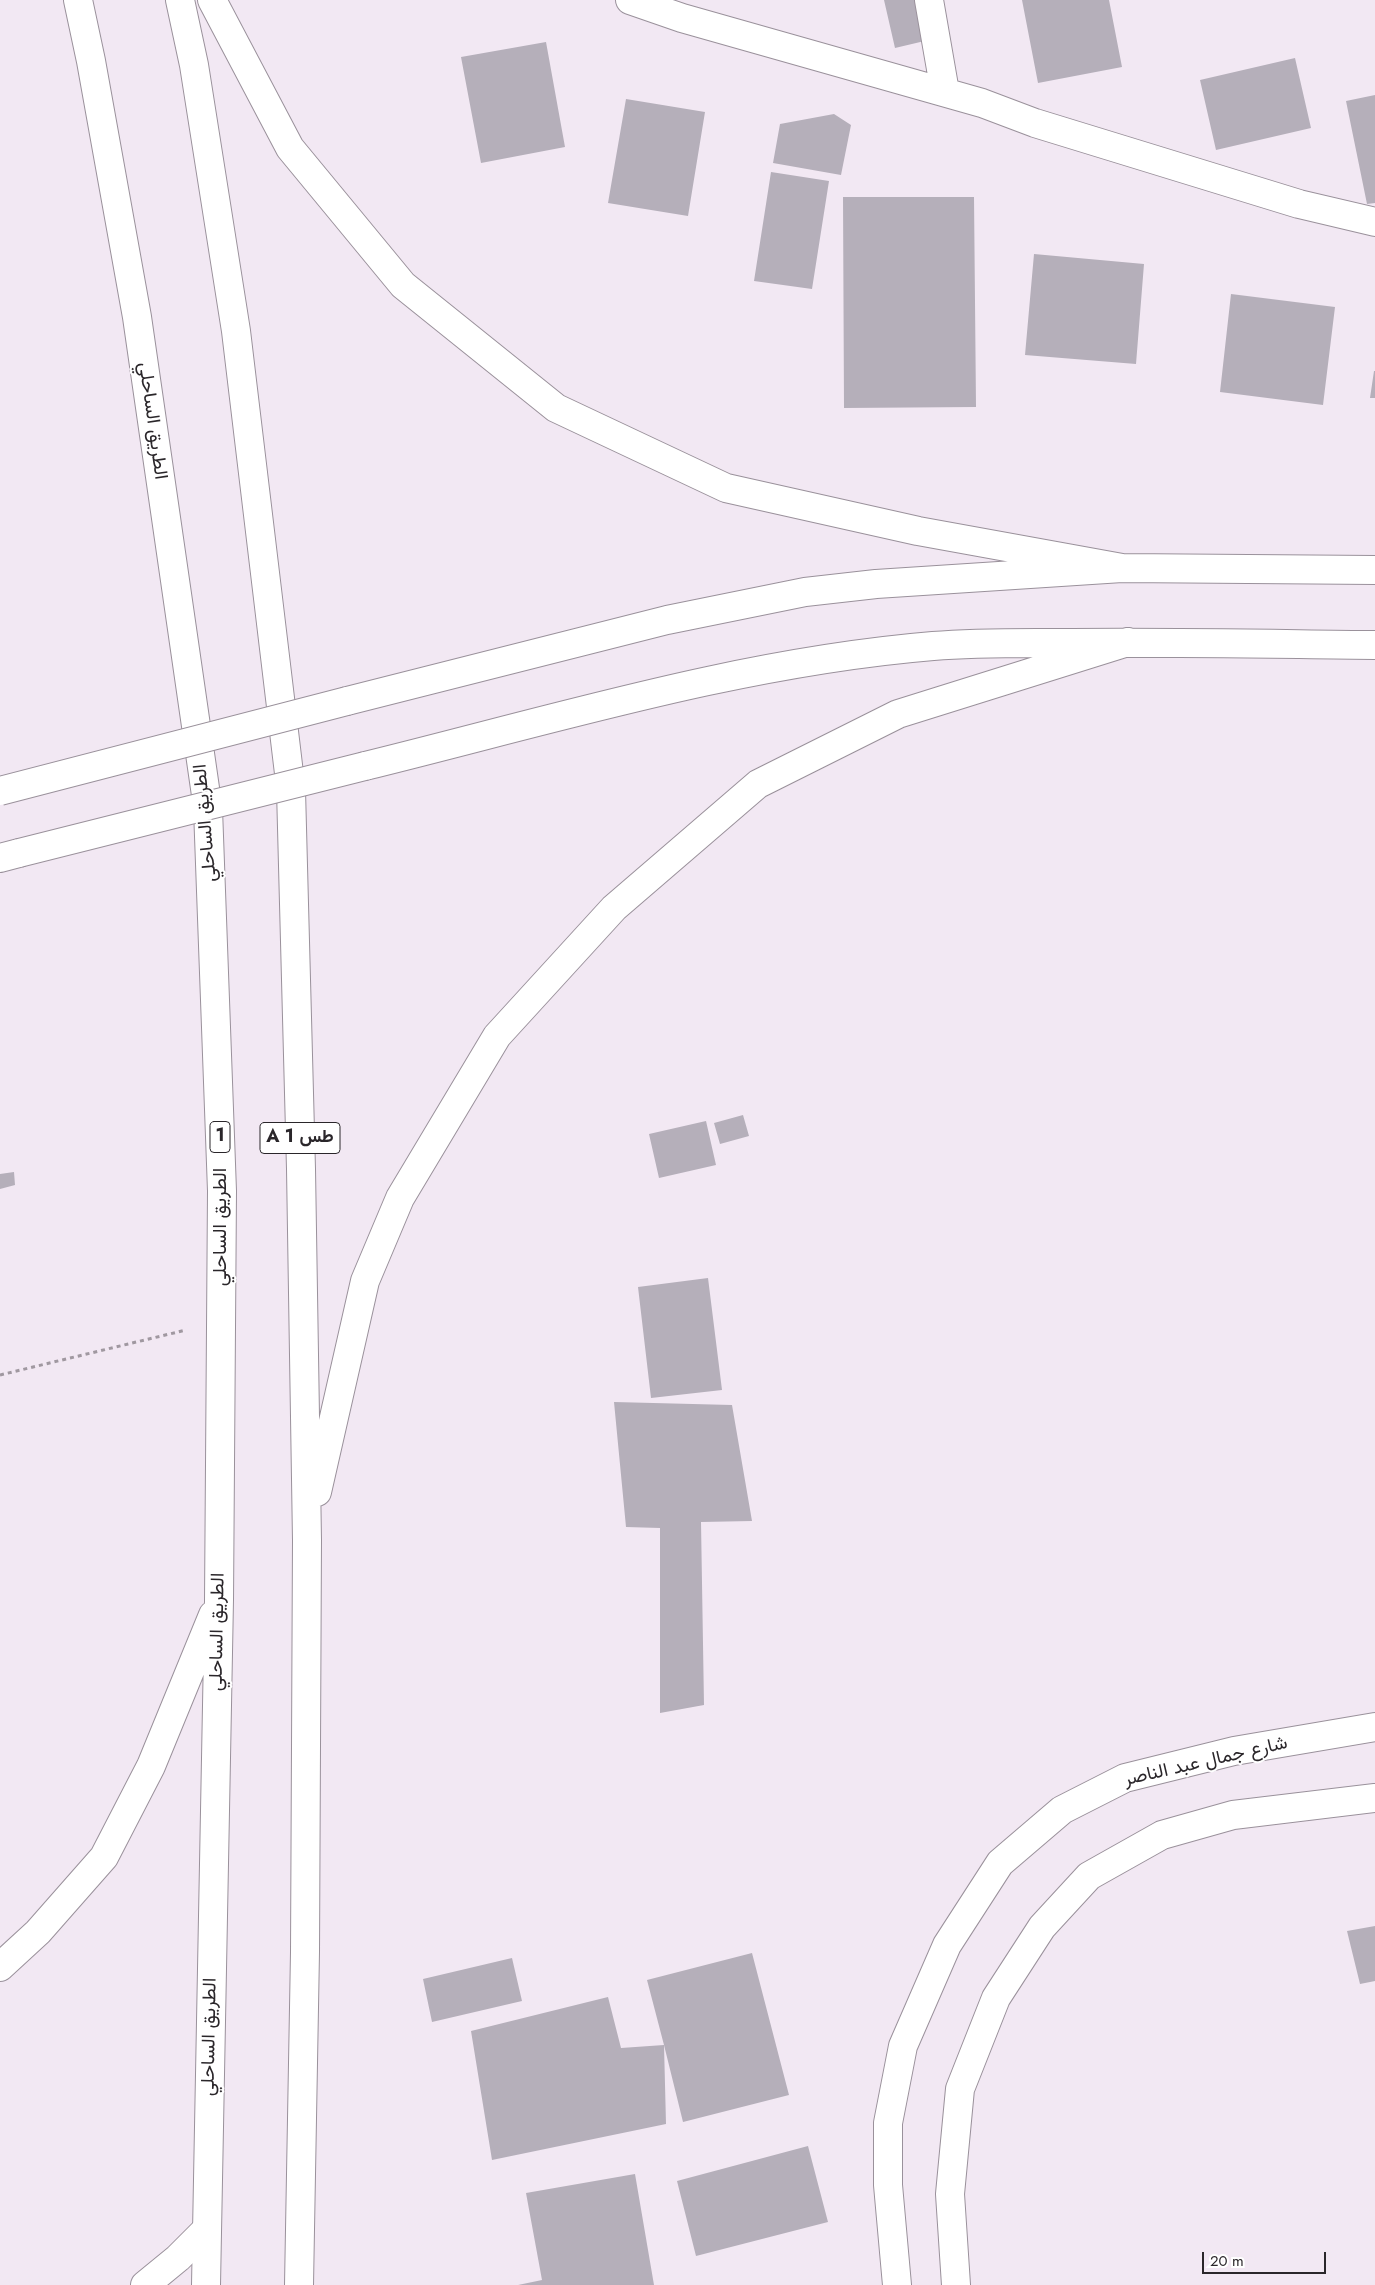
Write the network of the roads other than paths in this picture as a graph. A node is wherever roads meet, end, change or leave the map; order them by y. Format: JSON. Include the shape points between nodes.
{"nodes":[{"id":1,"x":78,"y":0,"type":"edge"},
{"id":2,"x":180,"y":0,"type":"edge"},
{"id":3,"x":212,"y":0,"type":"edge"},
{"id":4,"x":630,"y":0,"type":"edge"},
{"id":5,"x":930,"y":0,"type":"edge"},
{"id":6,"x":945,"y":92,"type":"junction"},
{"id":7,"x":1375,"y":222,"type":"edge"},
{"id":8,"x":1122,"y":568,"type":"junction"},
{"id":9,"x":1375,"y":570,"type":"edge"},
{"id":10,"x":1128,"y":642,"type":"junction"},
{"id":11,"x":1375,"y":645,"type":"edge"},
{"id":12,"x":0,"y":790,"type":"edge"},
{"id":13,"x":9,"y":856,"type":"edge"},
{"id":14,"x":306,"y":1540,"type":"junction"},
{"id":15,"x":219,"y":1600,"type":"junction"},
{"id":16,"x":1375,"y":1727,"type":"edge"},
{"id":17,"x":1375,"y":1798,"type":"edge"},
{"id":18,"x":0,"y":1967,"type":"edge"},
{"id":19,"x":206,"y":2230,"type":"junction"},
{"id":20,"x":145,"y":2285,"type":"edge"},
{"id":21,"x":206,"y":2285,"type":"edge"},
{"id":22,"x":299,"y":2285,"type":"edge"},
{"id":23,"x":897,"y":2285,"type":"edge"},
{"id":24,"x":956,"y":2285,"type":"edge"}],
"edges":[{"from":1,"to":15,"type":"main road","name":"الطريق الساحلي","number":"1","via":[[137,317],[208,809],[222,1191]]},
{"from":2,"to":14,"type":"main road","number":"A 1 طس","via":[[194,65],[236,331],[291,790],[302,1178]]},
{"from":3,"to":8,"type":"main road","via":[[290,148],[402,284],[556,408],[726,488],[918,531]]},
{"from":4,"to":6,"type":"main road","via":[[682,18]]},
{"from":5,"to":6,"type":"main road"},
{"from":6,"to":7,"type":"main road","via":[[1299,204]]},
{"from":8,"to":9,"type":"main road"},
{"from":8,"to":12,"type":"main road","bridge":true,"via":[[876,584],[805,592],[667,620]]},
{"from":10,"to":11,"type":"main road"},
{"from":10,"to":13,"type":"main road","bridge":true,"via":[[935,645],[817,661],[690,685]]},
{"from":10,"to":14,"type":"main road","via":[[898,714],[758,784],[614,908],[497,1036],[400,1198],[365,1281]]},
{"from":14,"to":22,"type":"main road","number":"A 1 طس","via":[[305,1942]]},
{"from":15,"to":18,"type":"main road","via":[[151,1766],[104,1857],[38,1932]]},
{"from":15,"to":19,"type":"main road","name":"الطريق الساحلي","number":"1"},
{"from":16,"to":23,"type":"main road","name":"شارع جمال عبد الناصر","via":[[1234,1751],[1125,1778],[1062,1810],[1000,1863],[947,1945],[903,2046],[888,2123],[888,2185]]},
{"from":17,"to":24,"type":"main road","via":[[1233,1815],[1162,1835],[1089,1876],[1042,1927],[996,1998],[960,2089],[950,2194]]},
{"from":19,"to":20,"type":"main road"},
{"from":19,"to":21,"type":"main road","name":"الطريق الساحلي","number":"1"}]}
